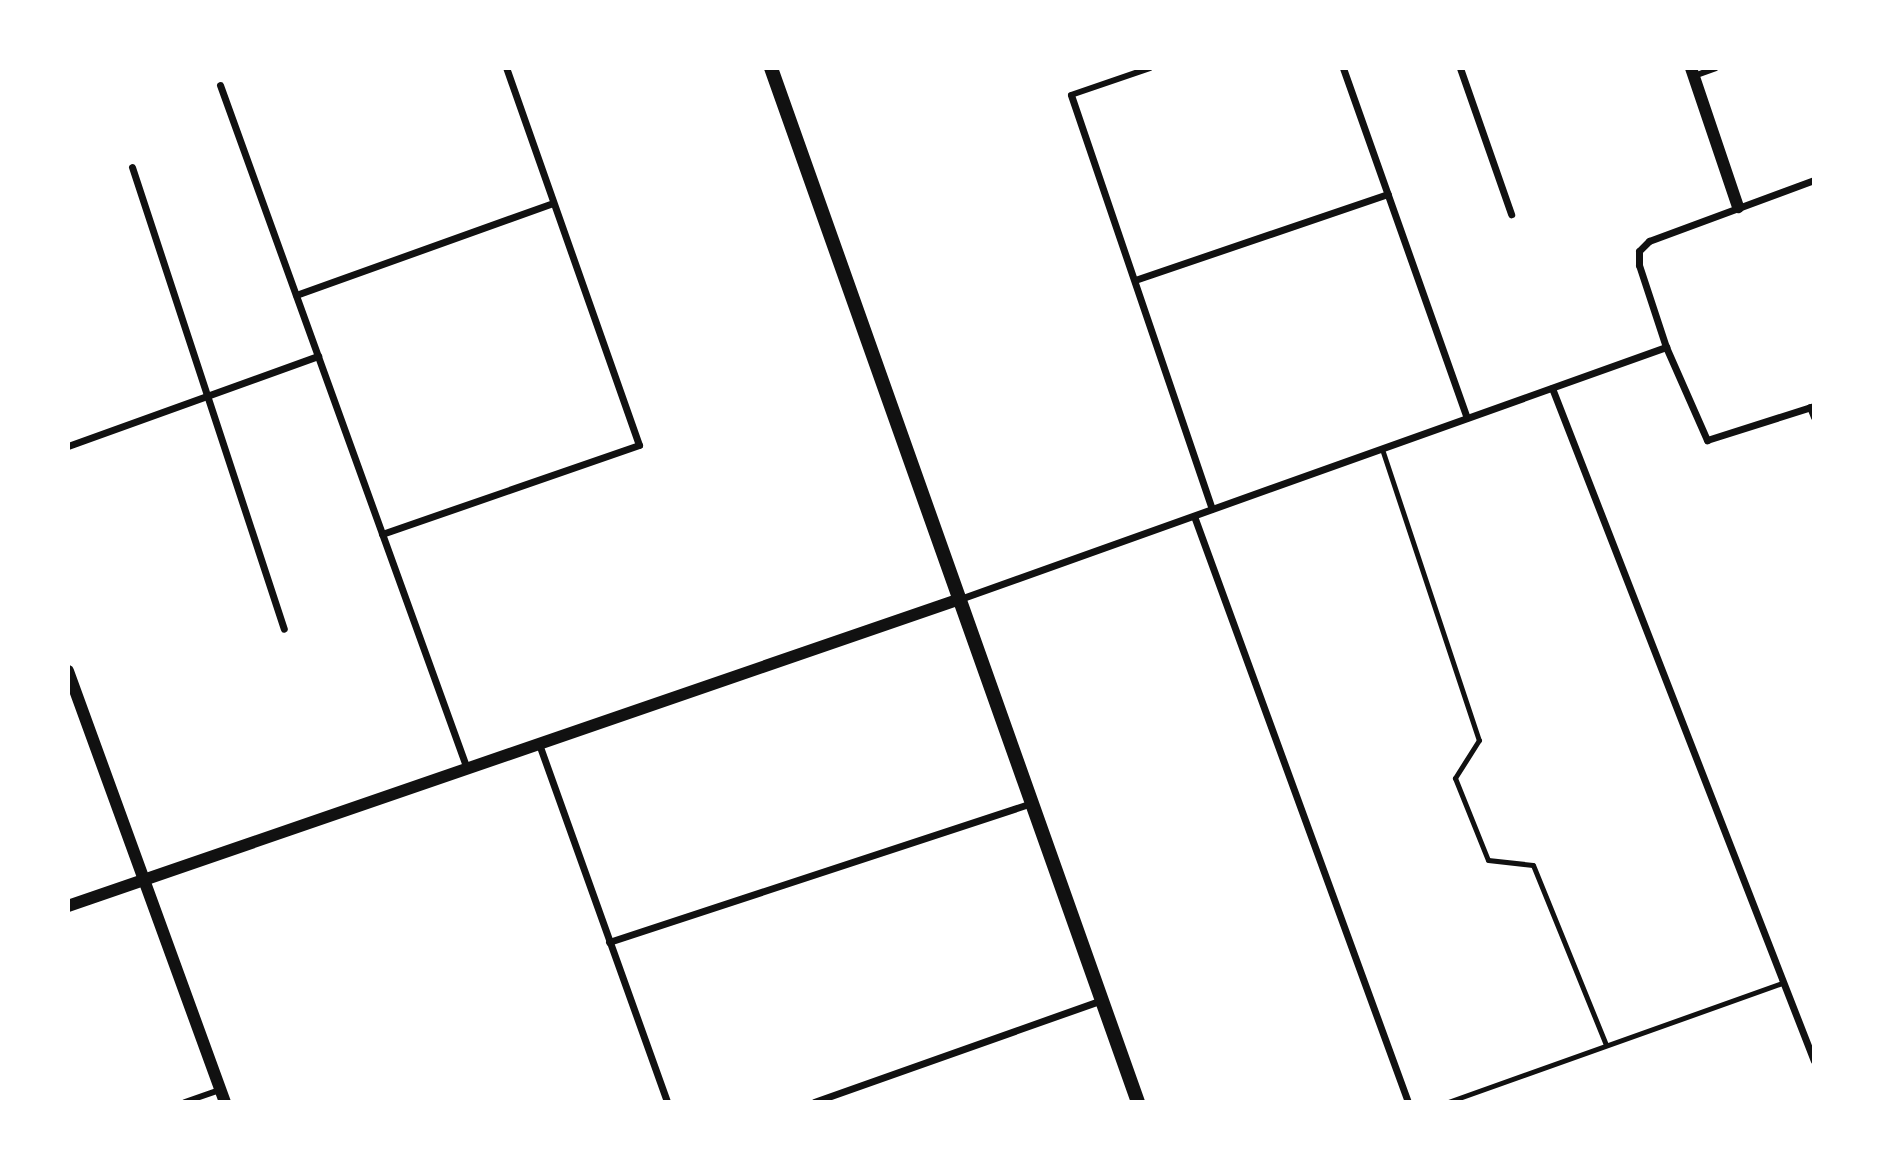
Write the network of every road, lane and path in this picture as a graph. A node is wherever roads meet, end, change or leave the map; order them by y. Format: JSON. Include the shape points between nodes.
{"nodes":[{"id":1,"x":506,"y":68,"type":"edge"},
{"id":2,"x":771,"y":68,"type":"edge"},
{"id":3,"x":1150,"y":68,"type":"edge"},
{"id":4,"x":1343,"y":68,"type":"edge"},
{"id":5,"x":1460,"y":68,"type":"edge"},
{"id":6,"x":1716,"y":68,"type":"edge"},
{"id":7,"x":1693,"y":72,"type":"edge"},
{"id":8,"x":220,"y":85,"type":"dead end"},
{"id":9,"x":1072,"y":95,"type":"joint"},
{"id":10,"x":132,"y":167,"type":"dead end"},
{"id":11,"x":1814,"y":180,"type":"edge"},
{"id":12,"x":1388,"y":194,"type":"junction"},
{"id":13,"x":553,"y":203,"type":"junction"},
{"id":14,"x":1738,"y":207,"type":"junction"},
{"id":15,"x":1511,"y":214,"type":"dead end"},
{"id":16,"x":1135,"y":280,"type":"junction"},
{"id":17,"x":296,"y":295,"type":"junction"},
{"id":18,"x":1666,"y":347,"type":"junction"},
{"id":19,"x":318,"y":356,"type":"junction"},
{"id":20,"x":1552,"y":388,"type":"junction"},
{"id":21,"x":207,"y":396,"type":"junction"},
{"id":22,"x":1812,"y":406,"type":"edge"},
{"id":23,"x":1814,"y":417,"type":"edge"},
{"id":24,"x":1467,"y":418,"type":"junction"},
{"id":25,"x":68,"y":446,"type":"edge"},
{"id":26,"x":1382,"y":449,"type":"junction"},
{"id":27,"x":1212,"y":509,"type":"junction"},
{"id":28,"x":1194,"y":516,"type":"junction"},
{"id":29,"x":382,"y":534,"type":"junction"},
{"id":30,"x":960,"y":599,"type":"junction"},
{"id":31,"x":284,"y":628,"type":"dead end"},
{"id":32,"x":68,"y":671,"type":"edge"},
{"id":33,"x":539,"y":744,"type":"junction"},
{"id":34,"x":467,"y":769,"type":"junction"},
{"id":35,"x":1032,"y":803,"type":"junction"},
{"id":36,"x":146,"y":879,"type":"junction"},
{"id":37,"x":68,"y":906,"type":"edge"},
{"id":38,"x":610,"y":942,"type":"junction"},
{"id":39,"x":1783,"y":983,"type":"junction"},
{"id":40,"x":1102,"y":1000,"type":"junction"},
{"id":41,"x":1606,"y":1045,"type":"junction"},
{"id":42,"x":1814,"y":1061,"type":"edge"},
{"id":43,"x":223,"y":1096,"type":"edge"},
{"id":44,"x":185,"y":1102,"type":"edge"},
{"id":45,"x":667,"y":1102,"type":"edge"},
{"id":46,"x":814,"y":1102,"type":"edge"},
{"id":47,"x":1138,"y":1102,"type":"edge"},
{"id":48,"x":1408,"y":1102,"type":"edge"},
{"id":49,"x":1448,"y":1102,"type":"edge"}],
"edges":[{"from":1,"to":13,"type":"street"},
{"from":2,"to":30,"type":"main road"},
{"from":3,"to":9,"type":"street"},
{"from":4,"to":12,"type":"street"},
{"from":5,"to":15,"type":"street"},
{"from":6,"to":7,"type":"street"},
{"from":7,"to":14,"type":"street"},
{"from":8,"to":17,"type":"street"},
{"from":9,"to":16,"type":"street"},
{"from":10,"to":21,"type":"street"},
{"from":11,"to":14,"type":"street"},
{"from":12,"to":16,"type":"street"},
{"from":12,"to":24,"type":"street"},
{"from":13,"to":17,"type":"street"},
{"from":13,"to":29,"type":"street","via":[[639,445]]},
{"from":14,"to":18,"type":"street","via":[[1649,241],[1639,251],[1639,265]]},
{"from":16,"to":27,"type":"street"},
{"from":17,"to":19,"type":"street"},
{"from":18,"to":20,"type":"street"},
{"from":18,"to":22,"type":"street","via":[[1707,440]]},
{"from":19,"to":21,"type":"street"},
{"from":19,"to":29,"type":"street"},
{"from":20,"to":24,"type":"street"},
{"from":20,"to":39,"type":"street"},
{"from":21,"to":25,"type":"street"},
{"from":21,"to":31,"type":"street"},
{"from":22,"to":23,"type":"street"},
{"from":24,"to":26,"type":"street"},
{"from":26,"to":27,"type":"street"},
{"from":26,"to":41,"type":"lane","via":[[1479,740],[1455,778],[1488,860],[1533,865]]},
{"from":27,"to":28,"type":"street"},
{"from":28,"to":30,"type":"street"},
{"from":28,"to":48,"type":"street"},
{"from":29,"to":34,"type":"street"},
{"from":30,"to":33,"type":"street"},
{"from":30,"to":35,"type":"main road"},
{"from":32,"to":36,"type":"street"},
{"from":33,"to":34,"type":"street"},
{"from":33,"to":38,"type":"street"},
{"from":34,"to":36,"type":"street"},
{"from":35,"to":38,"type":"street"},
{"from":35,"to":40,"type":"main road"},
{"from":36,"to":37,"type":"street"},
{"from":36,"to":43,"type":"street"},
{"from":38,"to":45,"type":"street"},
{"from":39,"to":41,"type":"lane"},
{"from":39,"to":42,"type":"street"},
{"from":40,"to":46,"type":"street"},
{"from":40,"to":47,"type":"main road"},
{"from":41,"to":49,"type":"lane"},
{"from":43,"to":44,"type":"street"}]}
